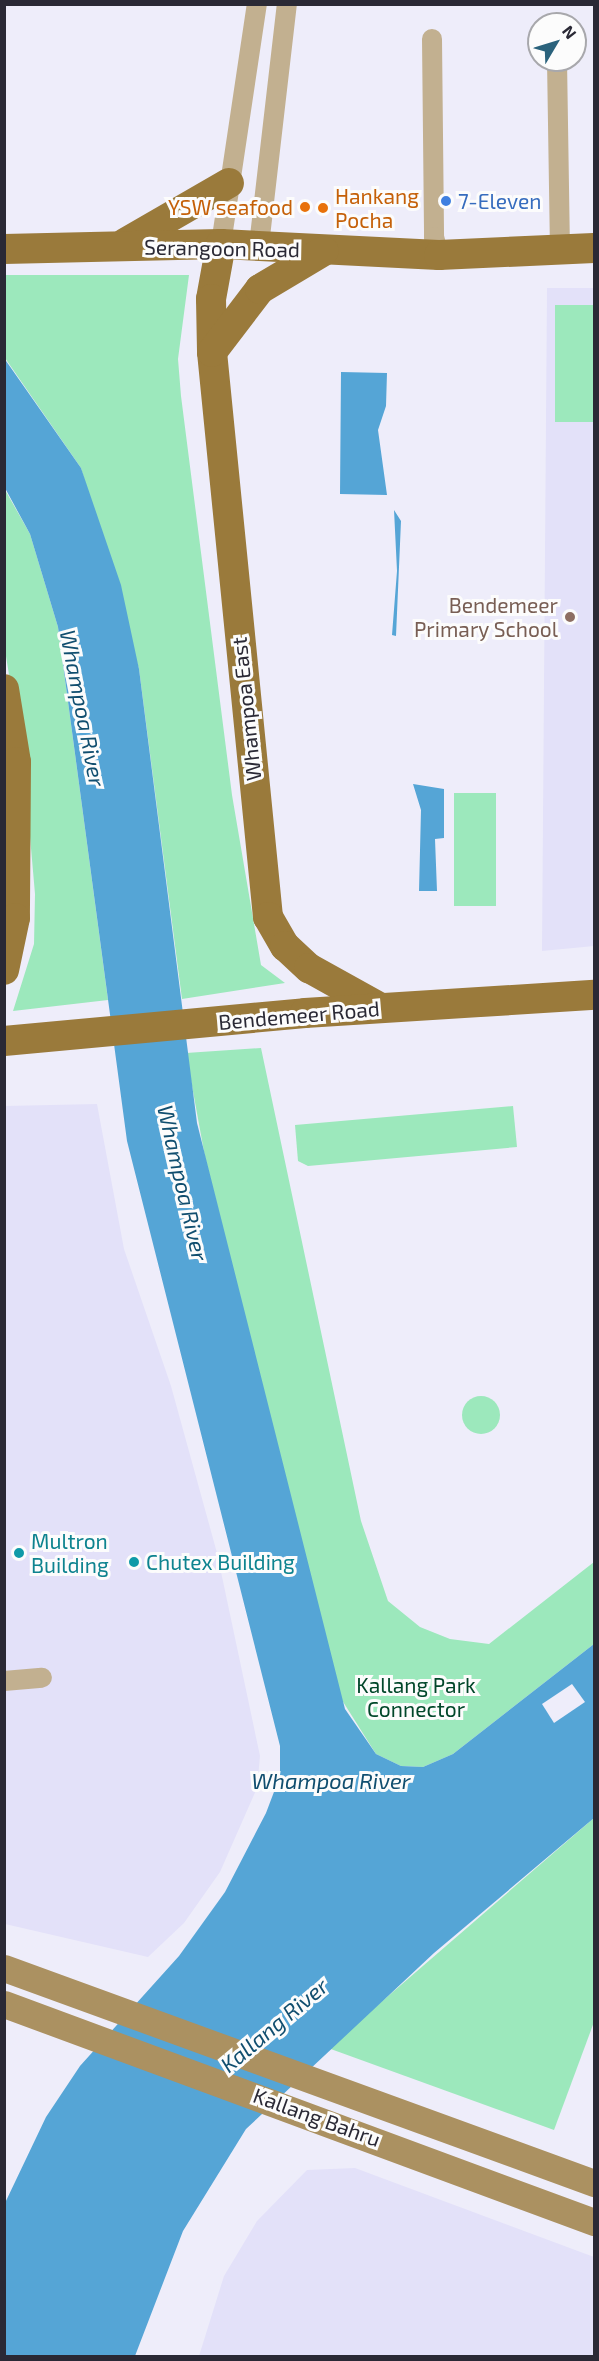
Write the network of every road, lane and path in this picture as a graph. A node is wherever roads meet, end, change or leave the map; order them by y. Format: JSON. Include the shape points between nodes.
{"nodes":[{"id":1,"x":257,"y":4,"type":"edge"},
{"id":2,"x":287,"y":4,"type":"edge"},
{"id":3,"x":432,"y":39,"type":"dead end"},
{"id":4,"x":557,"y":72,"type":"edge"},
{"id":5,"x":229,"y":183,"type":"junction"},
{"id":6,"x":221,"y":244,"type":"junction"},
{"id":7,"x":259,"y":245,"type":"junction"},
{"id":8,"x":120,"y":246,"type":"junction"},
{"id":9,"x":594,"y":248,"type":"edge"},
{"id":10,"x":4,"y":249,"type":"edge"},
{"id":11,"x":560,"y":249,"type":"junction"},
{"id":12,"x":327,"y":250,"type":"junction"},
{"id":13,"x":439,"y":255,"type":"junction"},
{"id":14,"x":212,"y":352,"type":"junction"},
{"id":15,"x":4,"y":689,"type":"edge"},
{"id":16,"x":4,"y":970,"type":"edge"},
{"id":17,"x":594,"y":995,"type":"edge"},
{"id":18,"x":381,"y":1008,"type":"junction"},
{"id":19,"x":4,"y":1041,"type":"edge"},
{"id":20,"x":42,"y":1678,"type":"dead end"},
{"id":21,"x":4,"y":1681,"type":"edge"},
{"id":22,"x":4,"y":1968,"type":"edge"},
{"id":23,"x":4,"y":2004,"type":"edge"},
{"id":24,"x":594,"y":2183,"type":"edge"},
{"id":25,"x":594,"y":2222,"type":"edge"}],
"edges":[{"from":1,"to":5,"type":"street"},
{"from":2,"to":7,"type":"street"},
{"from":3,"to":13,"type":"street","via":[[434,237]]},
{"from":4,"to":11,"type":"street"},
{"from":5,"to":6,"type":"street"},
{"from":5,"to":8,"type":"main road"},
{"from":6,"to":7,"type":"main road","name":"Serangoon Road"},
{"from":6,"to":8,"type":"main road","name":"Serangoon Road"},
{"from":6,"to":14,"type":"main road","name":"Whampoa East","via":[[211,299]]},
{"from":7,"to":12,"type":"main road","name":"Serangoon Road"},
{"from":8,"to":10,"type":"main road","name":"Serangoon Road"},
{"from":9,"to":11,"type":"main road","name":"Serangoon Road"},
{"from":11,"to":13,"type":"main road","name":"Serangoon Road"},
{"from":12,"to":13,"type":"main road","name":"Serangoon Road"},
{"from":12,"to":14,"type":"main road","via":[[260,289]]},
{"from":14,"to":18,"type":"main road","name":"Whampoa East","via":[[268,917],[285,946],[309,968]]},
{"from":15,"to":16,"type":"main road","via":[[16,762],[15,918]]},
{"from":17,"to":18,"type":"main road","name":"Bendemeer Road"},
{"from":18,"to":19,"type":"main road","name":"Bendemeer Road"},
{"from":20,"to":21,"type":"street"},
{"from":22,"to":24,"type":"main road","name":"Kallang Bahru"},
{"from":23,"to":25,"type":"main road","name":"Kallang Bahru","via":[[342,2125]]}]}
